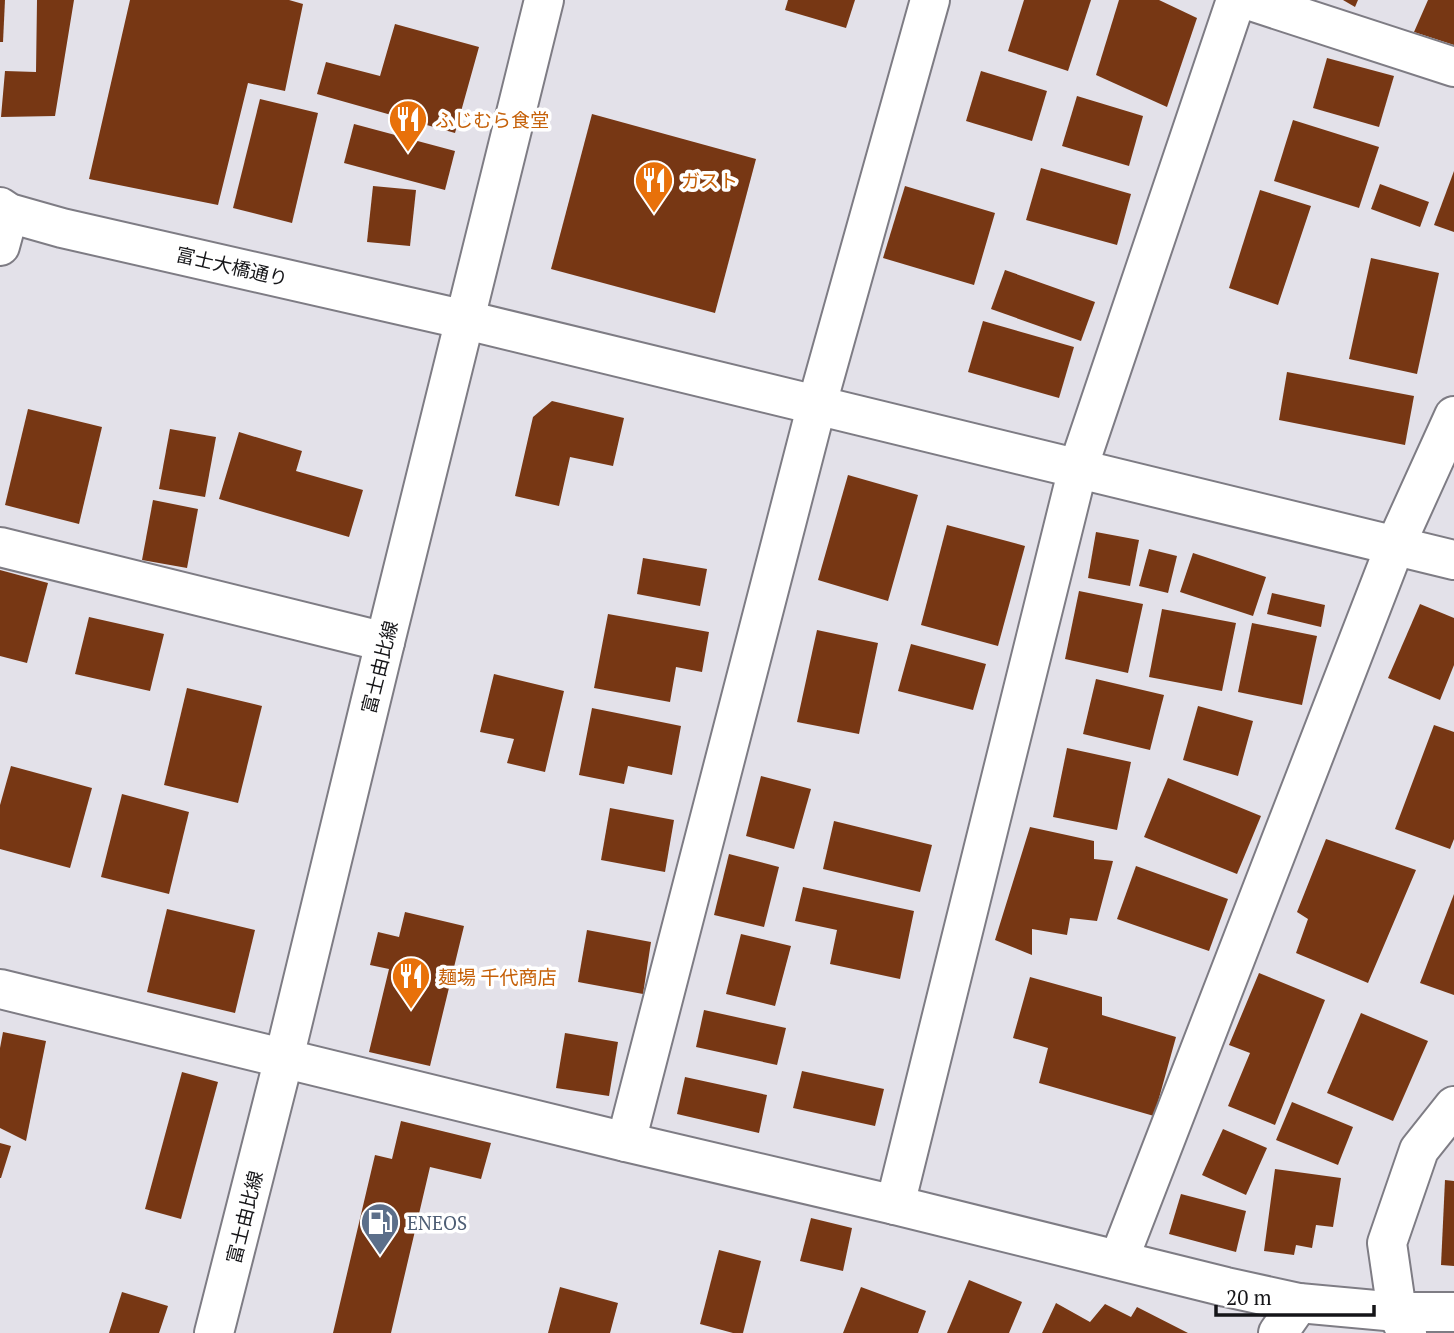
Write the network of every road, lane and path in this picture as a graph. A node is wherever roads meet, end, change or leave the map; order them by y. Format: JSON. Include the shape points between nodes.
{"nodes":[{"id":1,"x":544,"y":0,"type":"edge"},
{"id":2,"x":930,"y":0,"type":"edge"},
{"id":3,"x":1236,"y":0,"type":"edge"},
{"id":4,"x":1248,"y":0,"type":"edge"},
{"id":5,"x":1454,"y":67,"type":"edge"},
{"id":6,"x":3,"y":222,"type":"edge"},
{"id":7,"x":466,"y":320,"type":"junction"},
{"id":8,"x":817,"y":404,"type":"junction"},
{"id":9,"x":1454,"y":416,"type":"edge"},
{"id":10,"x":1078,"y":468,"type":"junction"},
{"id":11,"x":1395,"y":546,"type":"junction"},
{"id":12,"x":0,"y":547,"type":"edge"},
{"id":13,"x":1454,"y":560,"type":"edge"},
{"id":14,"x":385,"y":642,"type":"junction"},
{"id":15,"x":0,"y":989,"type":"edge"},
{"id":16,"x":284,"y":1058,"type":"junction"},
{"id":17,"x":1454,"y":1106,"type":"edge"},
{"id":18,"x":626,"y":1142,"type":"junction"},
{"id":19,"x":895,"y":1205,"type":"junction"},
{"id":20,"x":1118,"y":1259,"type":"junction"},
{"id":21,"x":1454,"y":1312,"type":"edge"},
{"id":22,"x":1289,"y":1318,"type":"edge"},
{"id":23,"x":1402,"y":1323,"type":"edge"},
{"id":24,"x":214,"y":1333,"type":"edge"}],
"edges":[{"from":1,"to":7,"type":"street","name":"富士由比線"},
{"from":2,"to":8,"type":"street"},
{"from":3,"to":10,"type":"street"},
{"from":4,"to":5,"type":"street"},
{"from":6,"to":7,"type":"street","name":"富士大橋通り","via":[[62,228]]},
{"from":7,"to":8,"type":"street","name":"富士大橋通り"},
{"from":7,"to":14,"type":"street","name":"富士由比線"},
{"from":8,"to":10,"type":"street","name":"富士大橋通り"},
{"from":8,"to":18,"type":"street"},
{"from":9,"to":11,"type":"street"},
{"from":10,"to":11,"type":"street","name":"富士大橋通り"},
{"from":10,"to":19,"type":"street"},
{"from":11,"to":13,"type":"street","name":"富士大橋通り"},
{"from":11,"to":20,"type":"street"},
{"from":12,"to":14,"type":"street"},
{"from":14,"to":16,"type":"street","name":"富士由比線"},
{"from":15,"to":16,"type":"street"},
{"from":16,"to":18,"type":"street"},
{"from":16,"to":24,"type":"street","name":"富士由比線"},
{"from":17,"to":23,"type":"street","via":[[1419,1150],[1387,1243]]},
{"from":18,"to":19,"type":"street"},
{"from":19,"to":20,"type":"street"},
{"from":20,"to":22,"type":"street","via":[[1226,1287]]},
{"from":21,"to":23,"type":"street"},
{"from":22,"to":23,"type":"street"}]}
